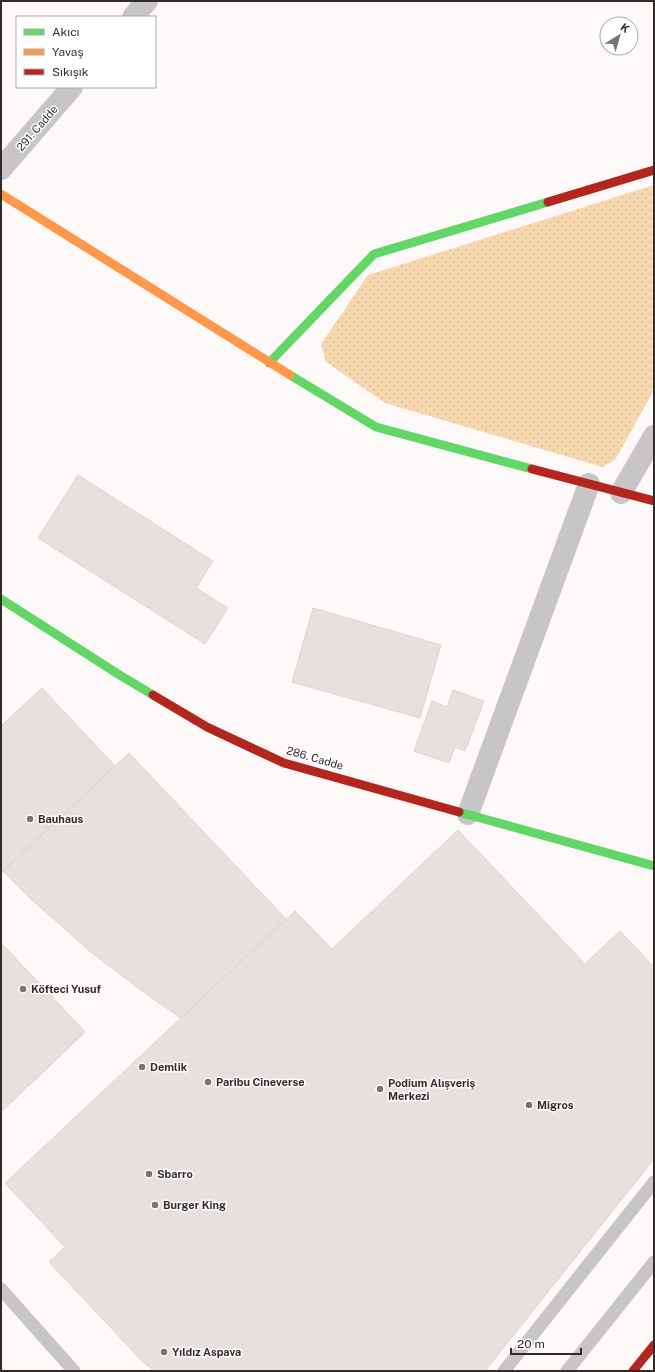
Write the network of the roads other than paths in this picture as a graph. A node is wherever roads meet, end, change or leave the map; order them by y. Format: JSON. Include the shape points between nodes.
{"nodes":[{"id":1,"x":147,"y":1,"type":"edge"},
{"id":2,"x":134,"y":16,"type":"edge"},
{"id":3,"x":71,"y":88,"type":"edge"},
{"id":4,"x":1,"y":169,"type":"edge"},
{"id":5,"x":654,"y":170,"type":"edge"},
{"id":6,"x":1,"y":194,"type":"edge"},
{"id":7,"x":269,"y":363,"type":"junction"},
{"id":8,"x":654,"y":436,"type":"edge"},
{"id":9,"x":589,"y":484,"type":"junction"},
{"id":10,"x":622,"y":493,"type":"junction"},
{"id":11,"x":654,"y":502,"type":"edge"},
{"id":12,"x":1,"y":599,"type":"edge"},
{"id":13,"x":468,"y":814,"type":"junction"},
{"id":14,"x":654,"y":866,"type":"edge"},
{"id":15,"x":654,"y":1182,"type":"edge"},
{"id":16,"x":654,"y":1262,"type":"edge"},
{"id":17,"x":1,"y":1289,"type":"edge"},
{"id":18,"x":654,"y":1345,"type":"edge"},
{"id":19,"x":74,"y":1371,"type":"edge"},
{"id":20,"x":504,"y":1371,"type":"edge"},
{"id":21,"x":567,"y":1371,"type":"edge"},
{"id":22,"x":633,"y":1371,"type":"edge"}],
"edges":[{"from":1,"to":2,"type":"street"},
{"from":3,"to":4,"type":"street","name":"291. Cadde"},
{"from":5,"to":7,"type":"street","via":[[374,254]]},
{"from":6,"to":7,"type":"street"},
{"from":7,"to":9,"type":"street","via":[[376,428]]},
{"from":8,"to":10,"type":"street"},
{"from":9,"to":10,"type":"street"},
{"from":9,"to":13,"type":"street"},
{"from":10,"to":11,"type":"street"},
{"from":12,"to":13,"type":"street","name":"286. Cadde","via":[[207,727],[284,763]]},
{"from":13,"to":14,"type":"street","name":"286. Cadde"},
{"from":15,"to":20,"type":"lane"},
{"from":16,"to":21,"type":"lane"},
{"from":17,"to":19,"type":"lane"},
{"from":18,"to":22,"type":"street"}]}
